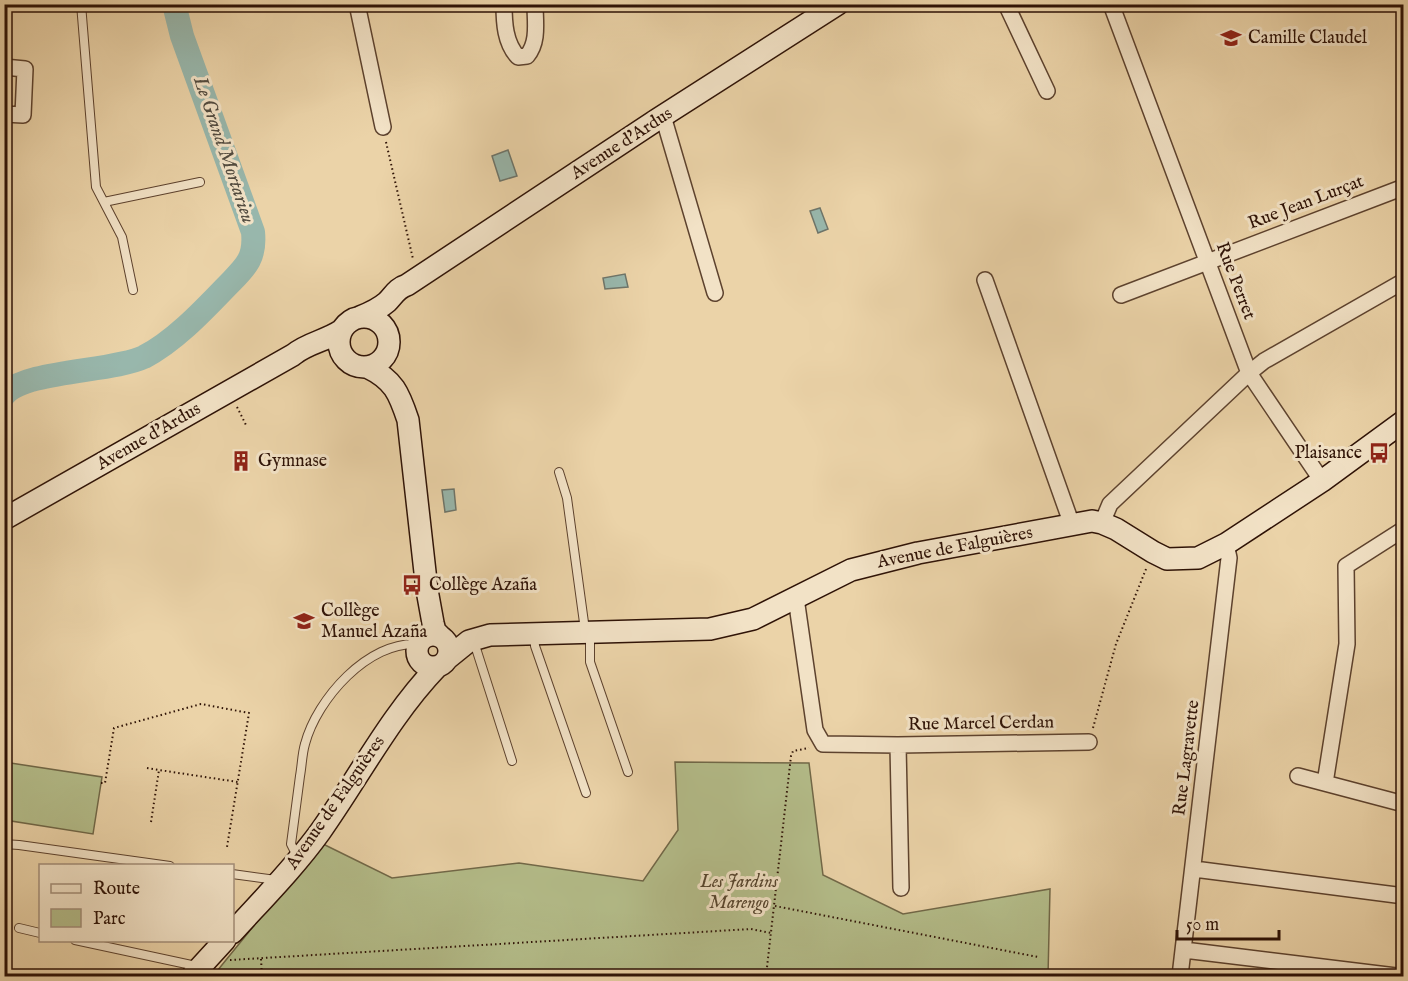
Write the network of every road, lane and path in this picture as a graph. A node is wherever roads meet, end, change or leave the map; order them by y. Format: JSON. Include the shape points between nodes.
{"nodes":[{"id":1,"x":81,"y":4,"type":"edge"},
{"id":2,"x":357,"y":4,"type":"edge"},
{"id":3,"x":504,"y":4,"type":"edge"},
{"id":4,"x":535,"y":4,"type":"edge"},
{"id":5,"x":838,"y":4,"type":"edge"},
{"id":6,"x":1006,"y":4,"type":"edge"},
{"id":7,"x":1111,"y":4,"type":"edge"},
{"id":8,"x":4,"y":67,"type":"edge"},
{"id":9,"x":1047,"y":92,"type":"dead end"},
{"id":10,"x":4,"y":114,"type":"edge"},
{"id":11,"x":663,"y":116,"type":"junction"},
{"id":12,"x":383,"y":127,"type":"joint"},
{"id":13,"x":200,"y":182,"type":"dead end"},
{"id":14,"x":1404,"y":187,"type":"edge"},
{"id":15,"x":104,"y":202,"type":"junction"},
{"id":16,"x":1207,"y":262,"type":"junction"},
{"id":17,"x":414,"y":264,"type":"dead end"},
{"id":18,"x":985,"y":280,"type":"dead end"},
{"id":19,"x":1404,"y":281,"type":"edge"},
{"id":20,"x":407,"y":285,"type":"junction"},
{"id":21,"x":133,"y":290,"type":"dead end"},
{"id":22,"x":715,"y":293,"type":"dead end"},
{"id":23,"x":1121,"y":295,"type":"dead end"},
{"id":24,"x":360,"y":317,"type":"junction"},
{"id":25,"x":342,"y":330,"type":"junction"},
{"id":26,"x":388,"y":344,"type":"junction"},
{"id":27,"x":293,"y":355,"type":"junction"},
{"id":28,"x":358,"y":364,"type":"junction"},
{"id":29,"x":1249,"y":373,"type":"junction"},
{"id":30,"x":236,"y":405,"type":"dead end"},
{"id":31,"x":408,"y":420,"type":"junction"},
{"id":32,"x":1404,"y":422,"type":"edge"},
{"id":33,"x":246,"y":425,"type":"dead end"},
{"id":34,"x":559,"y":472,"type":"dead end"},
{"id":35,"x":1322,"y":481,"type":"junction"},
{"id":36,"x":4,"y":519,"type":"edge"},
{"id":37,"x":1101,"y":523,"type":"junction"},
{"id":38,"x":1071,"y":525,"type":"junction"},
{"id":39,"x":1404,"y":530,"type":"edge"},
{"id":40,"x":1226,"y":544,"type":"junction"},
{"id":41,"x":1153,"y":552,"type":"junction"},
{"id":42,"x":796,"y":598,"type":"junction"},
{"id":43,"x":588,"y":632,"type":"junction"},
{"id":44,"x":534,"y":633,"type":"junction"},
{"id":45,"x":471,"y":641,"type":"junction"},
{"id":46,"x":432,"y":648,"type":"junction"},
{"id":47,"x":1089,"y":742,"type":"joint"},
{"id":48,"x":823,"y":744,"type":"junction"},
{"id":49,"x":898,"y":745,"type":"junction"},
{"id":50,"x":512,"y":761,"type":"dead end"},
{"id":51,"x":147,"y":768,"type":"dead end"},
{"id":52,"x":159,"y":770,"type":"junction"},
{"id":53,"x":628,"y":772,"type":"dead end"},
{"id":54,"x":1298,"y":776,"type":"dead end"},
{"id":55,"x":238,"y":782,"type":"junction"},
{"id":56,"x":101,"y":783,"type":"dead end"},
{"id":57,"x":1325,"y":783,"type":"junction"},
{"id":58,"x":586,"y":793,"type":"dead end"},
{"id":59,"x":1404,"y":804,"type":"edge"},
{"id":60,"x":151,"y":822,"type":"dead end"},
{"id":61,"x":4,"y":844,"type":"edge"},
{"id":62,"x":227,"y":847,"type":"dead end"},
{"id":63,"x":298,"y":859,"type":"junction"},
{"id":64,"x":156,"y":864,"type":"edge"},
{"id":65,"x":1194,"y":869,"type":"junction"},
{"id":66,"x":234,"y":874,"type":"edge"},
{"id":67,"x":280,"y":881,"type":"junction"},
{"id":68,"x":901,"y":888,"type":"dead end"},
{"id":69,"x":1404,"y":896,"type":"edge"},
{"id":70,"x":775,"y":906,"type":"junction"},
{"id":71,"x":19,"y":928,"type":"dead end"},
{"id":72,"x":234,"y":931,"type":"edge"},
{"id":73,"x":39,"y":933,"type":"edge"},
{"id":74,"x":771,"y":933,"type":"junction"},
{"id":75,"x":84,"y":942,"type":"edge"},
{"id":76,"x":223,"y":942,"type":"edge"},
{"id":77,"x":1184,"y":950,"type":"junction"},
{"id":78,"x":1038,"y":957,"type":"dead end"},
{"id":79,"x":261,"y":958,"type":"junction"},
{"id":80,"x":200,"y":969,"type":"edge"},
{"id":81,"x":262,"y":976,"type":"edge"},
{"id":82,"x":766,"y":976,"type":"edge"},
{"id":83,"x":1180,"y":976,"type":"edge"},
{"id":84,"x":1396,"y":976,"type":"edge"}],
"edges":[{"from":1,"to":15,"type":"lane","via":[[96,187]]},
{"from":2,"to":12,"type":"street"},
{"from":3,"to":4,"type":"street","via":[[510,48],[518,57],[527,56],[533,49]]},
{"from":5,"to":11,"type":"street","name":"Avenue d'Ardus"},
{"from":6,"to":9,"type":"street"},
{"from":7,"to":16,"type":"street","name":"Rue Perret"},
{"from":8,"to":10,"type":"street","via":[[25,69],[23,115]]},
{"from":11,"to":20,"type":"street","name":"Avenue d'Ardus"},
{"from":11,"to":22,"type":"street"},
{"from":12,"to":17,"type":"path"},
{"from":13,"to":15,"type":"lane"},
{"from":14,"to":16,"type":"street","name":"Rue Jean Lurçat"},
{"from":15,"to":21,"type":"lane","via":[[122,237]]},
{"from":16,"to":23,"type":"street","name":"Rue Jean Lurçat"},
{"from":16,"to":29,"type":"street","name":"Rue Perret"},
{"from":18,"to":38,"type":"street"},
{"from":19,"to":29,"type":"street"},
{"from":20,"to":24,"type":"street","name":"Avenue d'Ardus","via":[[376,310]]},
{"from":20,"to":26,"type":"street","name":"Avenue d'Ardus","via":[[394,306]]},
{"from":24,"to":25,"type":"street"},
{"from":24,"to":26,"type":"street","via":[[381,323]]},
{"from":25,"to":27,"type":"street","name":"Avenue d'Ardus"},
{"from":25,"to":28,"type":"street","via":[[339,347]]},
{"from":26,"to":28,"type":"street","via":[[380,362]]},
{"from":26,"to":31,"type":"street","via":[[406,390]]},
{"from":27,"to":28,"type":"street","via":[[312,353]]},
{"from":27,"to":36,"type":"street","name":"Avenue d'Ardus"},
{"from":28,"to":31,"type":"street","via":[[389,380],[400,395]]},
{"from":29,"to":35,"type":"street","name":"Rue Perret"},
{"from":29,"to":37,"type":"street","via":[[1110,504]]},
{"from":30,"to":33,"type":"path"},
{"from":31,"to":46,"type":"street","via":[[435,631]]},
{"from":32,"to":35,"type":"street"},
{"from":34,"to":43,"type":"lane","via":[[567,498]]},
{"from":35,"to":40,"type":"street"},
{"from":37,"to":38,"type":"street","name":"Avenue de Falguières"},
{"from":37,"to":41,"type":"street"},
{"from":38,"to":42,"type":"street","name":"Avenue de Falguières","via":[[878,562],[851,570]]},
{"from":39,"to":57,"type":"street","via":[[1346,566],[1347,644]]},
{"from":40,"to":41,"type":"street","via":[[1198,558],[1167,559]]},
{"from":40,"to":65,"type":"street","name":"Rue Lagravette","via":[[1229,558]]},
{"from":41,"to":47,"type":"path","via":[[1116,644]]},
{"from":42,"to":43,"type":"street","name":"Avenue de Falguières","via":[[753,620],[710,629]]},
{"from":42,"to":48,"type":"street","via":[[815,730]]},
{"from":43,"to":44,"type":"street","name":"Avenue de Falguières"},
{"from":43,"to":53,"type":"lane","via":[[590,662]]},
{"from":44,"to":45,"type":"street","name":"Avenue de Falguières","via":[[490,635]]},
{"from":44,"to":58,"type":"lane","via":[[535,646]]},
{"from":45,"to":46,"type":"street","name":"Avenue de Falguières"},
{"from":45,"to":50,"type":"lane"},
{"from":46,"to":63,"type":"street","name":"Avenue de Falguières","via":[[412,696]]},
{"from":46,"to":63,"type":"lane","via":[[407,644],[367,660],[339,684],[315,719],[305,744],[291,844]]},
{"from":47,"to":49,"type":"street","name":"Rue Marcel Cerdan"},
{"from":48,"to":49,"type":"street","name":"Rue Marcel Cerdan"},
{"from":48,"to":70,"type":"path","via":[[793,751],[791,756]]},
{"from":49,"to":68,"type":"street"},
{"from":51,"to":52,"type":"path"},
{"from":52,"to":55,"type":"path"},
{"from":52,"to":60,"type":"path"},
{"from":54,"to":57,"type":"street"},
{"from":55,"to":56,"type":"path","via":[[249,713],[201,704],[114,728],[105,783]]},
{"from":55,"to":62,"type":"path"},
{"from":57,"to":59,"type":"street"},
{"from":61,"to":64,"type":"lane"},
{"from":63,"to":67,"type":"street","name":"Avenue de Falguières"},
{"from":65,"to":69,"type":"street"},
{"from":65,"to":77,"type":"street","name":"Rue Lagravette"},
{"from":66,"to":67,"type":"lane"},
{"from":67,"to":72,"type":"street","name":"Avenue de Falguières"},
{"from":70,"to":74,"type":"path"},
{"from":70,"to":78,"type":"path"},
{"from":71,"to":73,"type":"lane"},
{"from":74,"to":79,"type":"path","via":[[751,929]]},
{"from":74,"to":82,"type":"path"},
{"from":75,"to":80,"type":"lane"},
{"from":76,"to":80,"type":"street"},
{"from":77,"to":83,"type":"street","name":"Rue Lagravette"},
{"from":77,"to":84,"type":"street"},
{"from":79,"to":80,"type":"path"},
{"from":79,"to":81,"type":"path"}]}
